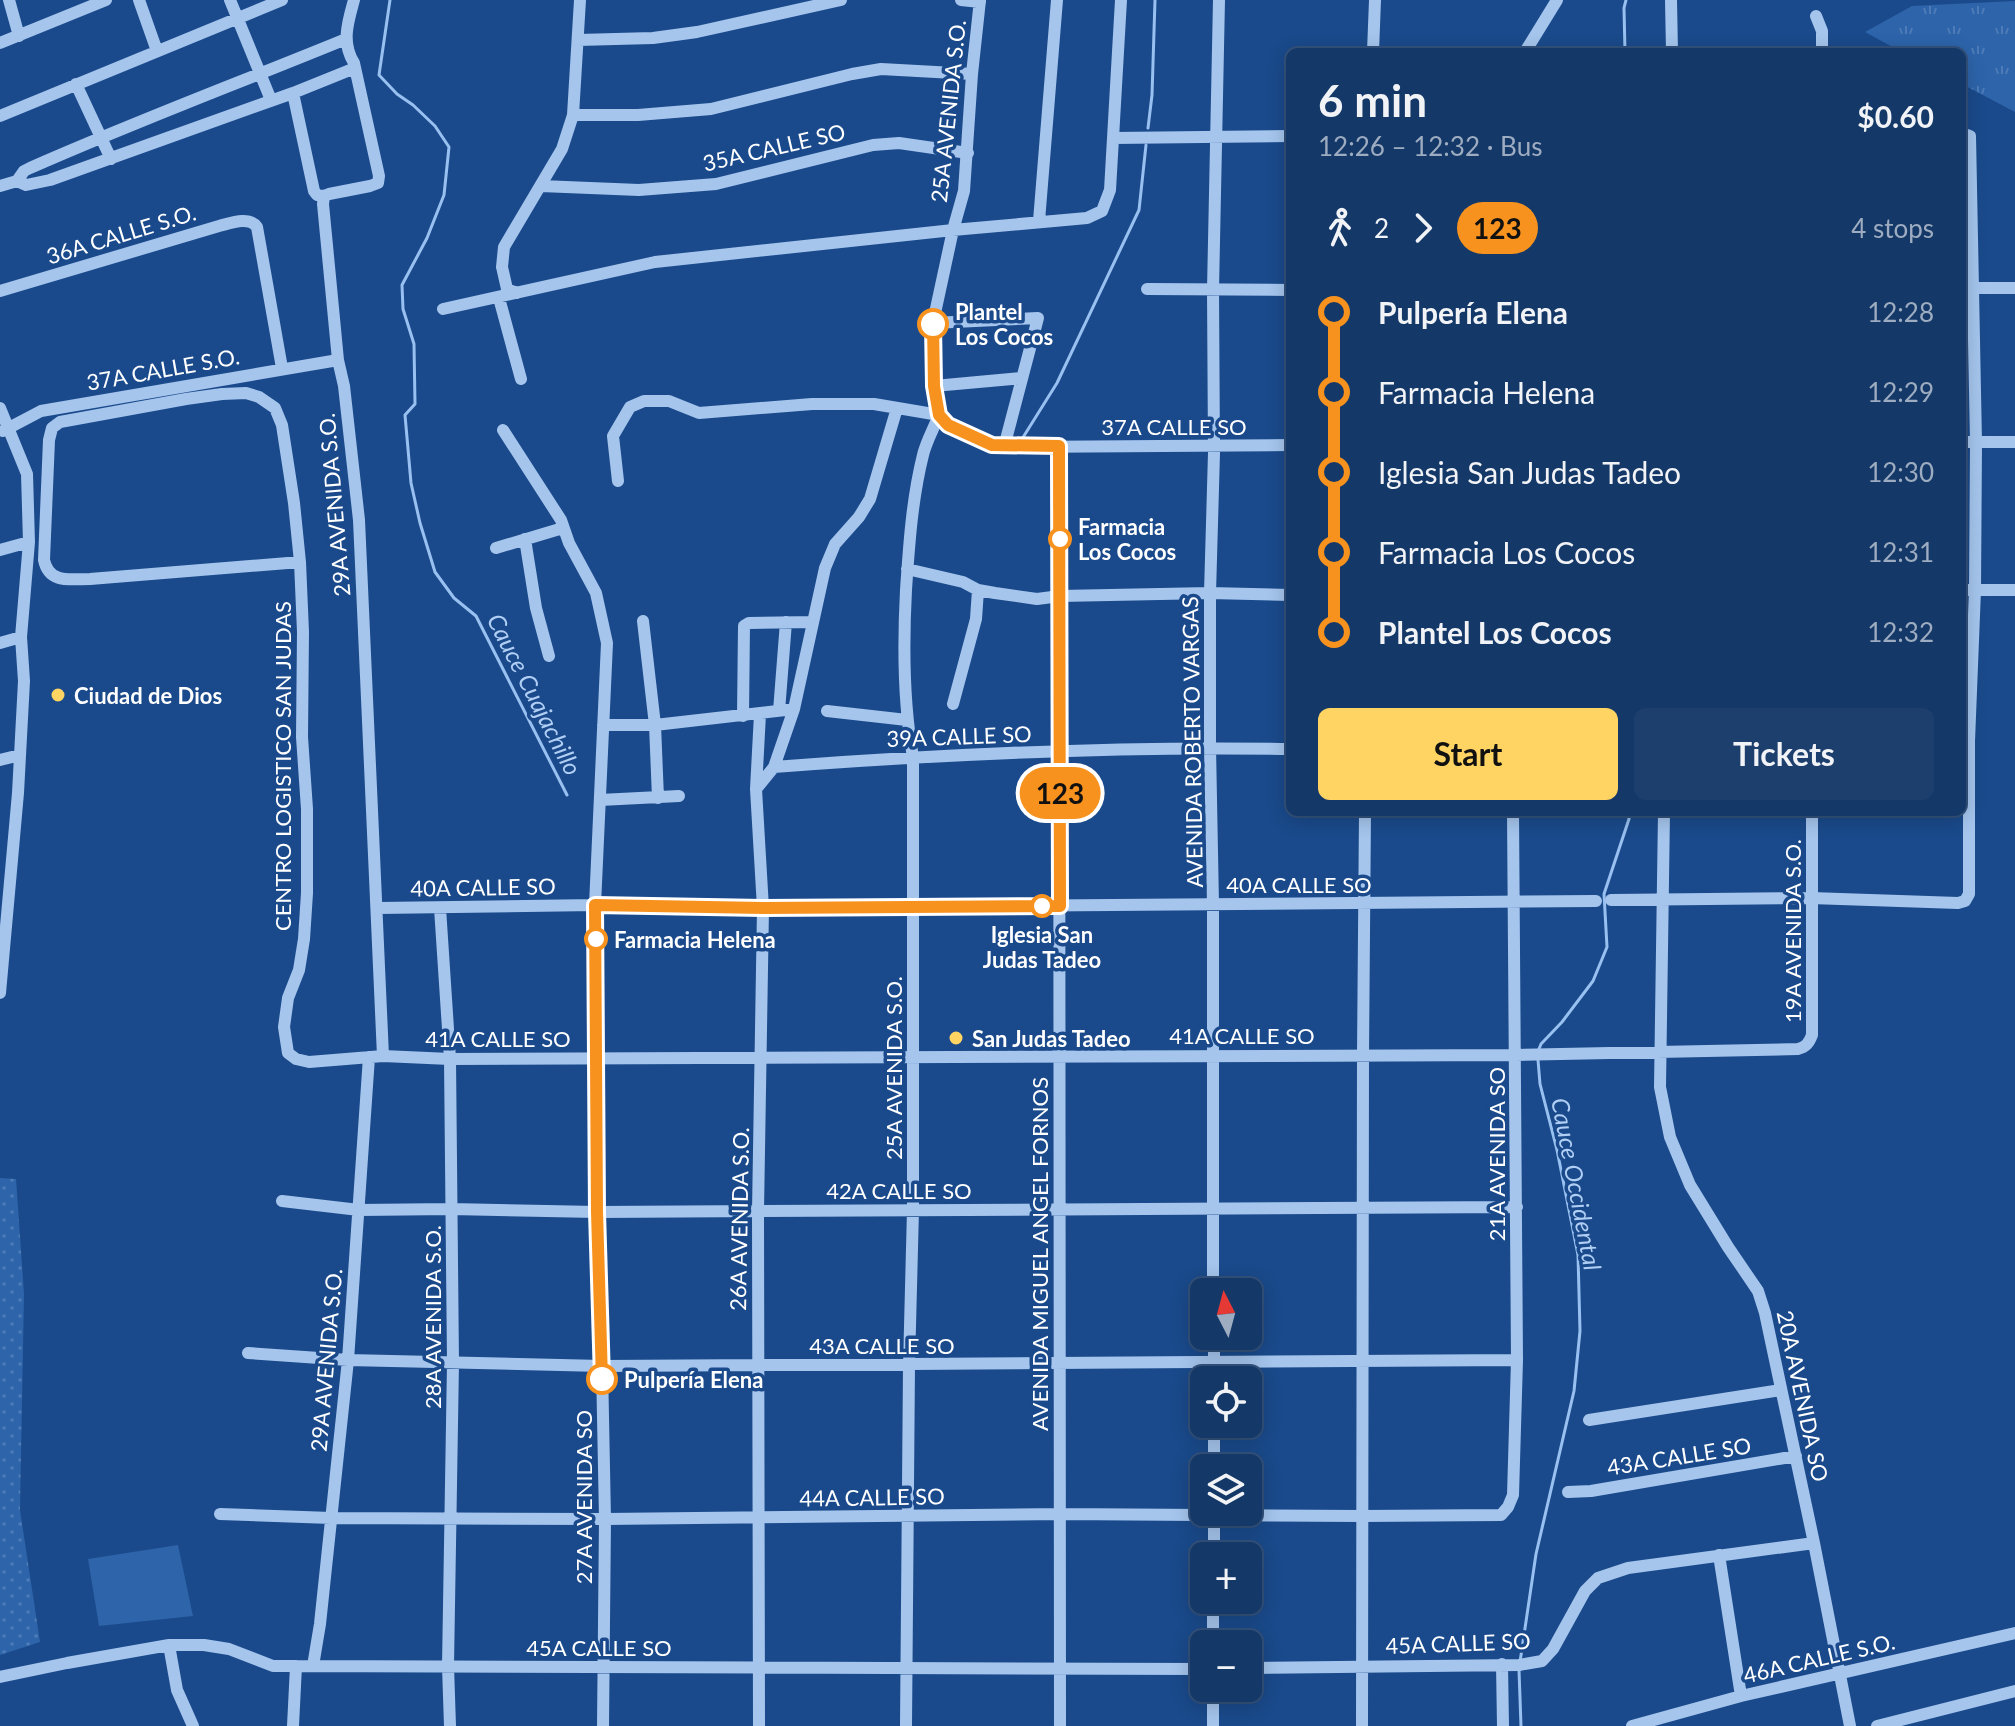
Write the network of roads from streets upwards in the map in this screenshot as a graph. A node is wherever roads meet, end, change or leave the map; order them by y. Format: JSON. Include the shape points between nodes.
{"nodes":[{"id":1,"x":9,"y":0,"type":"edge"},
{"id":2,"x":106,"y":0,"type":"edge"},
{"id":3,"x":139,"y":0,"type":"edge"},
{"id":4,"x":230,"y":0,"type":"edge"},
{"id":5,"x":282,"y":0,"type":"edge"},
{"id":6,"x":354,"y":0,"type":"edge"},
{"id":7,"x":580,"y":0,"type":"edge"},
{"id":8,"x":841,"y":0,"type":"edge"},
{"id":9,"x":961,"y":0,"type":"edge"},
{"id":10,"x":1057,"y":0,"type":"edge"},
{"id":11,"x":1121,"y":0,"type":"edge"},
{"id":12,"x":1219,"y":0,"type":"edge"},
{"id":13,"x":1375,"y":0,"type":"edge"},
{"id":14,"x":1557,"y":0,"type":"edge"},
{"id":15,"x":1671,"y":0,"type":"edge"},
{"id":16,"x":980,"y":1,"type":"edge"},
{"id":17,"x":80,"y":5,"type":"edge"},
{"id":18,"x":1816,"y":16,"type":"dead end"},
{"id":19,"x":237,"y":19,"type":"junction"},
{"id":20,"x":19,"y":36,"type":"junction"},
{"id":21,"x":346,"y":39,"type":"junction"},
{"id":22,"x":578,"y":40,"type":"junction"},
{"id":23,"x":0,"y":43,"type":"edge"},
{"id":24,"x":1373,"y":48,"type":"edge"},
{"id":25,"x":1527,"y":48,"type":"edge"},
{"id":26,"x":1672,"y":48,"type":"edge"},
{"id":27,"x":1822,"y":48,"type":"edge"},
{"id":28,"x":157,"y":51,"type":"junction"},
{"id":29,"x":355,"y":68,"type":"junction"},
{"id":30,"x":260,"y":74,"type":"junction"},
{"id":31,"x":972,"y":74,"type":"junction"},
{"id":32,"x":76,"y":84,"type":"junction"},
{"id":33,"x":293,"y":93,"type":"junction"},
{"id":34,"x":271,"y":100,"type":"junction"},
{"id":35,"x":573,"y":115,"type":"junction"},
{"id":36,"x":0,"y":116,"type":"edge"},
{"id":37,"x":1966,"y":134,"type":"edge"},
{"id":38,"x":1216,"y":136,"type":"junction"},
{"id":39,"x":1286,"y":136,"type":"edge"},
{"id":40,"x":100,"y":137,"type":"junction"},
{"id":41,"x":1113,"y":138,"type":"junction"},
{"id":42,"x":968,"y":153,"type":"junction"},
{"id":43,"x":111,"y":159,"type":"junction"},
{"id":44,"x":17,"y":181,"type":"junction"},
{"id":45,"x":0,"y":186,"type":"edge"},
{"id":46,"x":541,"y":186,"type":"junction"},
{"id":47,"x":324,"y":196,"type":"junction"},
{"id":48,"x":1039,"y":221,"type":"junction"},
{"id":49,"x":953,"y":230,"type":"junction"},
{"id":50,"x":1967,"y":288,"type":"edge"},
{"id":51,"x":2015,"y":288,"type":"edge"},
{"id":52,"x":1147,"y":289,"type":"dead end"},
{"id":53,"x":1213,"y":290,"type":"junction"},
{"id":54,"x":1286,"y":290,"type":"edge"},
{"id":55,"x":0,"y":291,"type":"edge"},
{"id":56,"x":517,"y":293,"type":"junction"},
{"id":57,"x":499,"y":298,"type":"junction"},
{"id":58,"x":443,"y":309,"type":"dead end"},
{"id":59,"x":933,"y":323,"type":"junction"},
{"id":60,"x":338,"y":360,"type":"junction"},
{"id":61,"x":282,"y":368,"type":"junction"},
{"id":62,"x":1022,"y":378,"type":"junction"},
{"id":63,"x":521,"y":379,"type":"dead end"},
{"id":64,"x":934,"y":386,"type":"junction"},
{"id":65,"x":0,"y":408,"type":"edge"},
{"id":66,"x":897,"y":408,"type":"junction"},
{"id":67,"x":939,"y":415,"type":"junction"},
{"id":68,"x":503,"y":430,"type":"dead end"},
{"id":69,"x":4,"y":431,"type":"edge"},
{"id":70,"x":1969,"y":442,"type":"edge"},
{"id":71,"x":2015,"y":442,"type":"edge"},
{"id":72,"x":1286,"y":445,"type":"edge"},
{"id":73,"x":1059,"y":446,"type":"junction"},
{"id":74,"x":1214,"y":446,"type":"junction"},
{"id":75,"x":1004,"y":447,"type":"junction"},
{"id":76,"x":618,"y":481,"type":"dead end"},
{"id":77,"x":563,"y":528,"type":"junction"},
{"id":78,"x":525,"y":539,"type":"junction"},
{"id":79,"x":29,"y":542,"type":"junction"},
{"id":80,"x":496,"y":548,"type":"dead end"},
{"id":81,"x":0,"y":550,"type":"edge"},
{"id":82,"x":300,"y":562,"type":"junction"},
{"id":83,"x":907,"y":569,"type":"junction"},
{"id":84,"x":978,"y":590,"type":"junction"},
{"id":85,"x":1968,"y":590,"type":"edge"},
{"id":86,"x":2015,"y":590,"type":"edge"},
{"id":87,"x":1210,"y":593,"type":"junction"},
{"id":88,"x":1286,"y":595,"type":"edge"},
{"id":89,"x":1060,"y":596,"type":"junction"},
{"id":90,"x":643,"y":621,"type":"dead end"},
{"id":91,"x":786,"y":622,"type":"junction"},
{"id":92,"x":813,"y":622,"type":"junction"},
{"id":93,"x":21,"y":637,"type":"junction"},
{"id":94,"x":0,"y":643,"type":"edge"},
{"id":95,"x":549,"y":656,"type":"dead end"},
{"id":96,"x":1966,"y":691,"type":"edge"},
{"id":97,"x":953,"y":704,"type":"dead end"},
{"id":98,"x":794,"y":709,"type":"junction"},
{"id":99,"x":779,"y":711,"type":"junction"},
{"id":100,"x":827,"y":711,"type":"dead end"},
{"id":101,"x":760,"y":714,"type":"junction"},
{"id":102,"x":743,"y":716,"type":"junction"},
{"id":103,"x":907,"y":720,"type":"junction"},
{"id":104,"x":603,"y":725,"type":"junction"},
{"id":105,"x":655,"y":725,"type":"junction"},
{"id":106,"x":1210,"y":747,"type":"junction"},
{"id":107,"x":1286,"y":749,"type":"edge"},
{"id":108,"x":1061,"y":752,"type":"junction"},
{"id":109,"x":20,"y":755,"type":"junction"},
{"id":110,"x":913,"y":757,"type":"junction"},
{"id":111,"x":0,"y":760,"type":"edge"},
{"id":112,"x":774,"y":767,"type":"junction"},
{"id":113,"x":1966,"y":779,"type":"edge"},
{"id":114,"x":756,"y":789,"type":"junction"},
{"id":115,"x":679,"y":796,"type":"dead end"},
{"id":116,"x":658,"y":798,"type":"junction"},
{"id":117,"x":600,"y":800,"type":"junction"},
{"id":118,"x":1365,"y":816,"type":"edge"},
{"id":119,"x":1513,"y":816,"type":"edge"},
{"id":120,"x":1664,"y":816,"type":"edge"},
{"id":121,"x":1812,"y":816,"type":"edge"},
{"id":122,"x":1811,"y":898,"type":"junction"},
{"id":123,"x":1611,"y":900,"type":"dead end"},
{"id":124,"x":1662,"y":900,"type":"junction"},
{"id":125,"x":1514,"y":901,"type":"junction"},
{"id":126,"x":1596,"y":901,"type":"dead end"},
{"id":127,"x":1365,"y":903,"type":"junction"},
{"id":128,"x":1213,"y":904,"type":"junction"},
{"id":129,"x":595,"y":905,"type":"junction"},
{"id":130,"x":1060,"y":906,"type":"junction"},
{"id":131,"x":912,"y":907,"type":"junction"},
{"id":132,"x":378,"y":908,"type":"junction"},
{"id":133,"x":440,"y":908,"type":"junction"},
{"id":134,"x":763,"y":908,"type":"junction"},
{"id":135,"x":0,"y":993,"type":"edge"},
{"id":136,"x":1804,"y":1047,"type":"joint"},
{"id":137,"x":1660,"y":1051,"type":"junction"},
{"id":138,"x":1363,"y":1054,"type":"junction"},
{"id":139,"x":1515,"y":1055,"type":"junction"},
{"id":140,"x":383,"y":1056,"type":"junction"},
{"id":141,"x":912,"y":1056,"type":"junction"},
{"id":142,"x":1059,"y":1056,"type":"junction"},
{"id":143,"x":1212,"y":1056,"type":"junction"},
{"id":144,"x":369,"y":1057,"type":"junction"},
{"id":145,"x":594,"y":1058,"type":"junction"},
{"id":146,"x":761,"y":1058,"type":"junction"},
{"id":147,"x":296,"y":1059,"type":"joint"},
{"id":148,"x":450,"y":1059,"type":"junction"},
{"id":149,"x":282,"y":1201,"type":"dead end"},
{"id":150,"x":1362,"y":1207,"type":"junction"},
{"id":151,"x":1517,"y":1207,"type":"junction"},
{"id":152,"x":1213,"y":1208,"type":"junction"},
{"id":153,"x":451,"y":1209,"type":"junction"},
{"id":154,"x":359,"y":1210,"type":"junction"},
{"id":155,"x":913,"y":1210,"type":"junction"},
{"id":156,"x":1060,"y":1210,"type":"junction"},
{"id":157,"x":758,"y":1211,"type":"junction"},
{"id":158,"x":597,"y":1212,"type":"junction"},
{"id":159,"x":1213,"y":1278,"type":"edge"},
{"id":160,"x":1214,"y":1350,"type":"edge"},
{"id":161,"x":248,"y":1353,"type":"dead end"},
{"id":162,"x":348,"y":1360,"type":"junction"},
{"id":163,"x":1362,"y":1360,"type":"junction"},
{"id":164,"x":1517,"y":1360,"type":"junction"},
{"id":165,"x":1214,"y":1362,"type":"junction"},
{"id":166,"x":453,"y":1363,"type":"junction"},
{"id":167,"x":1060,"y":1364,"type":"junction"},
{"id":168,"x":909,"y":1365,"type":"junction"},
{"id":169,"x":602,"y":1366,"type":"junction"},
{"id":170,"x":758,"y":1366,"type":"junction"},
{"id":171,"x":1214,"y":1366,"type":"edge"},
{"id":172,"x":1781,"y":1390,"type":"junction"},
{"id":173,"x":1589,"y":1420,"type":"dead end"},
{"id":174,"x":1796,"y":1456,"type":"junction"},
{"id":175,"x":1568,"y":1492,"type":"dead end"},
{"id":176,"x":1513,"y":1495,"type":"joint"},
{"id":177,"x":1190,"y":1513,"type":"edge"},
{"id":178,"x":220,"y":1514,"type":"dead end"},
{"id":179,"x":1060,"y":1514,"type":"junction"},
{"id":180,"x":1262,"y":1514,"type":"edge"},
{"id":181,"x":909,"y":1516,"type":"junction"},
{"id":182,"x":1362,"y":1516,"type":"junction"},
{"id":183,"x":449,"y":1517,"type":"junction"},
{"id":184,"x":331,"y":1518,"type":"junction"},
{"id":185,"x":760,"y":1518,"type":"junction"},
{"id":186,"x":605,"y":1519,"type":"junction"},
{"id":187,"x":1814,"y":1543,"type":"junction"},
{"id":188,"x":1719,"y":1555,"type":"junction"},
{"id":189,"x":2015,"y":1633,"type":"edge"},
{"id":190,"x":169,"y":1645,"type":"junction"},
{"id":191,"x":1502,"y":1664,"type":"junction"},
{"id":192,"x":296,"y":1666,"type":"junction"},
{"id":193,"x":313,"y":1666,"type":"junction"},
{"id":194,"x":448,"y":1666,"type":"junction"},
{"id":195,"x":603,"y":1667,"type":"junction"},
{"id":196,"x":759,"y":1667,"type":"junction"},
{"id":197,"x":1362,"y":1667,"type":"junction"},
{"id":198,"x":1262,"y":1668,"type":"edge"},
{"id":199,"x":906,"y":1669,"type":"junction"},
{"id":200,"x":1060,"y":1669,"type":"junction"},
{"id":201,"x":1190,"y":1669,"type":"edge"},
{"id":202,"x":1839,"y":1674,"type":"junction"},
{"id":203,"x":0,"y":1677,"type":"edge"},
{"id":204,"x":2015,"y":1691,"type":"edge"},
{"id":205,"x":1741,"y":1696,"type":"junction"},
{"id":206,"x":1213,"y":1702,"type":"edge"},
{"id":207,"x":193,"y":1726,"type":"edge"},
{"id":208,"x":293,"y":1726,"type":"edge"},
{"id":209,"x":450,"y":1726,"type":"edge"},
{"id":210,"x":603,"y":1726,"type":"edge"},
{"id":211,"x":759,"y":1726,"type":"edge"},
{"id":212,"x":906,"y":1726,"type":"edge"},
{"id":213,"x":1060,"y":1726,"type":"edge"},
{"id":214,"x":1213,"y":1726,"type":"edge"},
{"id":215,"x":1362,"y":1726,"type":"edge"},
{"id":216,"x":1503,"y":1726,"type":"edge"},
{"id":217,"x":1632,"y":1726,"type":"edge"},
{"id":218,"x":1850,"y":1726,"type":"edge"},
{"id":219,"x":1877,"y":1726,"type":"edge"}],
"edges":[{"from":1,"to":20,"type":"street"},
{"from":2,"to":17,"type":"street"},
{"from":3,"to":28,"type":"street"},
{"from":4,"to":19,"type":"street"},
{"from":5,"to":19,"type":"street"},
{"from":6,"to":21,"type":"street"},
{"from":7,"to":22,"type":"street"},
{"from":8,"to":22,"type":"street","via":[[697,32]]},
{"from":9,"to":16,"type":"street"},
{"from":10,"to":48,"type":"street"},
{"from":11,"to":41,"type":"street"},
{"from":12,"to":38,"type":"street","name":"AVENIDA ROBERTO VARGAS"},
{"from":13,"to":24,"type":"street"},
{"from":14,"to":25,"type":"street"},
{"from":15,"to":26,"type":"street"},
{"from":16,"to":31,"type":"street","name":"25A AVENIDA S.O."},
{"from":17,"to":20,"type":"street"},
{"from":18,"to":27,"type":"street"},
{"from":19,"to":28,"type":"street"},
{"from":19,"to":30,"type":"street"},
{"from":20,"to":23,"type":"street"},
{"from":21,"to":29,"type":"street"},
{"from":21,"to":30,"type":"street"},
{"from":22,"to":35,"type":"street"},
{"from":28,"to":32,"type":"street"},
{"from":29,"to":33,"type":"street"},
{"from":29,"to":47,"type":"street","via":[[378,183]]},
{"from":30,"to":34,"type":"street"},
{"from":30,"to":40,"type":"street"},
{"from":31,"to":35,"type":"street","via":[[881,69],[711,109]]},
{"from":31,"to":42,"type":"street","name":"25A AVENIDA S.O."},
{"from":32,"to":36,"type":"street"},
{"from":32,"to":40,"type":"street"},
{"from":33,"to":34,"type":"street"},
{"from":33,"to":47,"type":"street","via":[[314,191]]},
{"from":34,"to":43,"type":"street"},
{"from":35,"to":46,"type":"street"},
{"from":37,"to":50,"type":"street"},
{"from":38,"to":39,"type":"street"},
{"from":38,"to":41,"type":"street"},
{"from":38,"to":53,"type":"street","name":"AVENIDA ROBERTO VARGAS"},
{"from":40,"to":43,"type":"street"},
{"from":40,"to":44,"type":"street","via":[[24,171]]},
{"from":41,"to":48,"type":"street","via":[[1110,190],[1102,211],[1087,218]]},
{"from":42,"to":46,"type":"street","name":"35A CALLE SO","via":[[899,143],[873,145],[716,184],[639,190]]},
{"from":42,"to":49,"type":"street","name":"25A AVENIDA S.O."},
{"from":43,"to":44,"type":"street","via":[[42,182]]},
{"from":44,"to":45,"type":"street"},
{"from":46,"to":56,"type":"street","via":[[504,247],[504,282]]},
{"from":47,"to":60,"type":"street","name":"29A AVENIDA S.O."},
{"from":48,"to":49,"type":"street"},
{"from":49,"to":56,"type":"street","via":[[655,262]]},
{"from":49,"to":59,"type":"street","name":"25A AVENIDA S.O."},
{"from":50,"to":51,"type":"street"},
{"from":50,"to":70,"type":"street"},
{"from":52,"to":53,"type":"street"},
{"from":53,"to":54,"type":"street"},
{"from":53,"to":74,"type":"street","name":"AVENIDA ROBERTO VARGAS"},
{"from":55,"to":61,"type":"street","name":"36A CALLE S.O.","via":[[249,220],[257,227]]},
{"from":56,"to":57,"type":"street"},
{"from":57,"to":58,"type":"street"},
{"from":57,"to":63,"type":"street"},
{"from":59,"to":62,"type":"street","via":[[1038,318]]},
{"from":59,"to":64,"type":"street","name":"25A AVENIDA S.O."},
{"from":60,"to":61,"type":"street","name":"37A CALLE S.O."},
{"from":60,"to":132,"type":"street","name":"29A AVENIDA S.O.","via":[[359,520]]},
{"from":61,"to":69,"type":"street","name":"37A CALLE S.O.","via":[[41,411]]},
{"from":62,"to":64,"type":"street"},
{"from":62,"to":75,"type":"street"},
{"from":64,"to":67,"type":"street","name":"25A AVENIDA S.O."},
{"from":65,"to":69,"type":"street"},
{"from":66,"to":67,"type":"street"},
{"from":66,"to":76,"type":"street","via":[[812,404],[699,413],[669,401],[644,401],[630,407],[613,436]]},
{"from":66,"to":92,"type":"street","via":[[870,499],[835,544],[825,568]]},
{"from":67,"to":75,"type":"street","via":[[948,425]]},
{"from":67,"to":83,"type":"street","name":"25A AVENIDA S.O.","via":[[923,452]]},
{"from":68,"to":77,"type":"street","name":"27A AVENIDA SO"},
{"from":69,"to":79,"type":"street","via":[[27,474]]},
{"from":70,"to":71,"type":"street"},
{"from":70,"to":85,"type":"street"},
{"from":72,"to":74,"type":"street","name":"37A CALLE SO"},
{"from":73,"to":74,"type":"street","name":"37A CALLE SO"},
{"from":73,"to":75,"type":"street"},
{"from":73,"to":89,"type":"street","name":"AVENIDA MIGUEL ANGEL FORNOS"},
{"from":74,"to":87,"type":"street","name":"AVENIDA ROBERTO VARGAS"},
{"from":77,"to":78,"type":"street"},
{"from":77,"to":104,"type":"street","name":"27A AVENIDA SO","via":[[596,593],[607,643]]},
{"from":78,"to":80,"type":"street"},
{"from":78,"to":95,"type":"street"},
{"from":79,"to":81,"type":"street"},
{"from":79,"to":93,"type":"street"},
{"from":82,"to":82,"type":"street","name":"CENTRO LOGISTICO SAN JUDAS","via":[[58,580],[46,571],[44,560],[52,428],[60,422],[186,399],[246,393],[259,397],[275,408],[282,425]]},
{"from":82,"to":147,"type":"street","name":"CENTRO LOGISTICO SAN JUDAS","via":[[307,893],[299,970],[284,1027],[288,1053]]},
{"from":83,"to":84,"type":"street"},
{"from":83,"to":103,"type":"street","name":"25A AVENIDA S.O."},
{"from":84,"to":89,"type":"street","via":[[1037,599]]},
{"from":84,"to":97,"type":"street","via":[[976,619]]},
{"from":85,"to":86,"type":"street"},
{"from":85,"to":96,"type":"street"},
{"from":87,"to":88,"type":"street"},
{"from":87,"to":89,"type":"street"},
{"from":87,"to":106,"type":"street","name":"AVENIDA ROBERTO VARGAS"},
{"from":89,"to":108,"type":"street","name":"AVENIDA MIGUEL ANGEL FORNOS"},
{"from":90,"to":105,"type":"street"},
{"from":91,"to":92,"type":"street"},
{"from":91,"to":99,"type":"street"},
{"from":91,"to":102,"type":"street","via":[[744,626]]},
{"from":92,"to":98,"type":"street"},
{"from":93,"to":94,"type":"street"},
{"from":93,"to":109,"type":"street"},
{"from":98,"to":99,"type":"street"},
{"from":98,"to":112,"type":"street"},
{"from":99,"to":101,"type":"street"},
{"from":100,"to":103,"type":"street"},
{"from":101,"to":102,"type":"street"},
{"from":101,"to":114,"type":"street","name":"26A AVENIDA S.O."},
{"from":102,"to":105,"type":"street"},
{"from":103,"to":110,"type":"street","name":"25A AVENIDA S.O."},
{"from":104,"to":105,"type":"street"},
{"from":104,"to":117,"type":"street","name":"27A AVENIDA SO"},
{"from":105,"to":116,"type":"street"},
{"from":106,"to":107,"type":"street","name":"39A CALLE SO"},
{"from":106,"to":108,"type":"street","name":"39A CALLE SO"},
{"from":106,"to":128,"type":"street","name":"AVENIDA ROBERTO VARGAS"},
{"from":108,"to":110,"type":"street","name":"39A CALLE SO"},
{"from":108,"to":130,"type":"street","name":"AVENIDA MIGUEL ANGEL FORNOS"},
{"from":109,"to":111,"type":"street"},
{"from":109,"to":135,"type":"street"},
{"from":110,"to":112,"type":"street","name":"39A CALLE SO"},
{"from":110,"to":131,"type":"street","name":"25A AVENIDA S.O."},
{"from":112,"to":114,"type":"street"},
{"from":113,"to":122,"type":"street","via":[[1965,901]]},
{"from":114,"to":134,"type":"street","name":"26A AVENIDA S.O."},
{"from":115,"to":116,"type":"street"},
{"from":116,"to":117,"type":"street"},
{"from":117,"to":129,"type":"street","name":"27A AVENIDA SO"},
{"from":118,"to":127,"type":"street"},
{"from":119,"to":125,"type":"street","name":"21A AVENIDA SO"},
{"from":120,"to":124,"type":"street","name":"20A AVENIDA SO"},
{"from":121,"to":122,"type":"street","name":"19A AVENIDA S.O."},
{"from":122,"to":124,"type":"street"},
{"from":122,"to":136,"type":"street","name":"19A AVENIDA S.O.","via":[[1812,1035]]},
{"from":123,"to":124,"type":"street"},
{"from":124,"to":137,"type":"street","name":"20A AVENIDA SO"},
{"from":125,"to":126,"type":"street","name":"40A CALLE SO"},
{"from":125,"to":127,"type":"street","name":"40A CALLE SO"},
{"from":125,"to":139,"type":"street","name":"21A AVENIDA SO"},
{"from":127,"to":128,"type":"street","name":"40A CALLE SO"},
{"from":127,"to":138,"type":"street"},
{"from":128,"to":130,"type":"street","name":"40A CALLE SO"},
{"from":128,"to":143,"type":"street","name":"AVENIDA ROBERTO VARGAS"},
{"from":129,"to":133,"type":"street","name":"40A CALLE SO"},
{"from":129,"to":134,"type":"street","name":"40A CALLE SO"},
{"from":129,"to":145,"type":"street","name":"27A AVENIDA SO"},
{"from":130,"to":131,"type":"street","name":"40A CALLE SO"},
{"from":130,"to":142,"type":"street","name":"AVENIDA MIGUEL ANGEL FORNOS"},
{"from":131,"to":134,"type":"street","name":"40A CALLE SO"},
{"from":131,"to":141,"type":"street","name":"25A AVENIDA S.O."},
{"from":132,"to":133,"type":"street","name":"40A CALLE SO"},
{"from":132,"to":140,"type":"street","name":"29A AVENIDA S.O."},
{"from":133,"to":148,"type":"street","name":"28A AVENIDA S.O."},
{"from":134,"to":146,"type":"street","name":"26A AVENIDA S.O."},
{"from":136,"to":137,"type":"street","name":"41A CALLE SO"},
{"from":137,"to":139,"type":"street","name":"41A CALLE SO"},
{"from":137,"to":172,"type":"street","name":"20A AVENIDA SO","via":[[1660,1087],[1670,1137],[1690,1185],[1758,1291]]},
{"from":138,"to":139,"type":"street","name":"41A CALLE SO"},
{"from":138,"to":143,"type":"street","name":"41A CALLE SO"},
{"from":138,"to":150,"type":"street"},
{"from":139,"to":151,"type":"street","name":"21A AVENIDA SO"},
{"from":140,"to":144,"type":"street","name":"41A CALLE SO"},
{"from":140,"to":148,"type":"street","name":"41A CALLE SO"},
{"from":141,"to":142,"type":"street","name":"41A CALLE SO"},
{"from":141,"to":146,"type":"street","name":"41A CALLE SO"},
{"from":141,"to":155,"type":"street","name":"25A AVENIDA S.O."},
{"from":142,"to":143,"type":"street","name":"41A CALLE SO"},
{"from":142,"to":156,"type":"street","name":"AVENIDA MIGUEL ANGEL FORNOS"},
{"from":143,"to":152,"type":"street","name":"AVENIDA ROBERTO VARGAS"},
{"from":144,"to":147,"type":"street","name":"41A CALLE SO"},
{"from":144,"to":154,"type":"street","name":"29A AVENIDA S.O."},
{"from":145,"to":146,"type":"street","name":"41A CALLE SO"},
{"from":145,"to":148,"type":"street","name":"41A CALLE SO"},
{"from":145,"to":158,"type":"street","name":"27A AVENIDA SO"},
{"from":146,"to":157,"type":"street","name":"26A AVENIDA S.O."},
{"from":148,"to":153,"type":"street","name":"28A AVENIDA S.O."},
{"from":149,"to":154,"type":"street","name":"42A CALLE SO"},
{"from":150,"to":151,"type":"street","name":"42A CALLE SO"},
{"from":150,"to":152,"type":"street","name":"42A CALLE SO"},
{"from":150,"to":163,"type":"street"},
{"from":151,"to":164,"type":"street","name":"21A AVENIDA SO"},
{"from":152,"to":156,"type":"street","name":"42A CALLE SO"},
{"from":152,"to":159,"type":"street","name":"AVENIDA ROBERTO VARGAS"},
{"from":153,"to":154,"type":"street","name":"42A CALLE SO"},
{"from":153,"to":158,"type":"street","name":"42A CALLE SO"},
{"from":153,"to":166,"type":"street","name":"28A AVENIDA S.O."},
{"from":154,"to":162,"type":"street","name":"29A AVENIDA S.O."},
{"from":155,"to":156,"type":"street","name":"42A CALLE SO"},
{"from":155,"to":157,"type":"street","name":"42A CALLE SO"},
{"from":155,"to":168,"type":"street","name":"25A AVENIDA S.O."},
{"from":156,"to":167,"type":"street","name":"AVENIDA MIGUEL ANGEL FORNOS"},
{"from":157,"to":158,"type":"street","name":"42A CALLE SO"},
{"from":157,"to":170,"type":"street","name":"26A AVENIDA S.O."},
{"from":158,"to":169,"type":"street","name":"27A AVENIDA SO"},
{"from":160,"to":165,"type":"street"},
{"from":161,"to":162,"type":"street","name":"43A CALLE SO"},
{"from":162,"to":166,"type":"street","name":"43A CALLE SO"},
{"from":162,"to":184,"type":"street","name":"29A AVENIDA S.O."},
{"from":163,"to":164,"type":"street","name":"43A CALLE SO"},
{"from":163,"to":165,"type":"street","name":"43A CALLE SO"},
{"from":163,"to":182,"type":"street"},
{"from":164,"to":176,"type":"street","name":"21A AVENIDA SO"},
{"from":165,"to":167,"type":"street","name":"43A CALLE SO"},
{"from":165,"to":171,"type":"street"},
{"from":166,"to":169,"type":"street","name":"43A CALLE SO"},
{"from":166,"to":183,"type":"street","name":"28A AVENIDA S.O."},
{"from":167,"to":168,"type":"street","name":"43A CALLE SO"},
{"from":167,"to":179,"type":"street","name":"AVENIDA MIGUEL ANGEL FORNOS"},
{"from":168,"to":170,"type":"street","name":"43A CALLE SO"},
{"from":168,"to":181,"type":"street","name":"25A AVENIDA S.O."},
{"from":169,"to":170,"type":"street","name":"43A CALLE SO"},
{"from":169,"to":186,"type":"street","name":"27A AVENIDA SO"},
{"from":170,"to":185,"type":"street","name":"26A AVENIDA S.O."},
{"from":172,"to":173,"type":"street"},
{"from":172,"to":174,"type":"street","name":"20A AVENIDA SO"},
{"from":174,"to":175,"type":"street","name":"43A CALLE SO"},
{"from":174,"to":187,"type":"street","name":"20A AVENIDA SO"},
{"from":176,"to":182,"type":"street","name":"44A CALLE SO","via":[[1501,1515]]},
{"from":177,"to":179,"type":"street","name":"44A CALLE SO"},
{"from":178,"to":184,"type":"street","name":"44A CALLE SO"},
{"from":179,"to":181,"type":"street","name":"44A CALLE SO"},
{"from":179,"to":200,"type":"street","name":"AVENIDA MIGUEL ANGEL FORNOS"},
{"from":180,"to":182,"type":"street","name":"44A CALLE SO"},
{"from":181,"to":185,"type":"street","name":"44A CALLE SO"},
{"from":181,"to":199,"type":"street","name":"25A AVENIDA S.O."},
{"from":182,"to":197,"type":"street"},
{"from":183,"to":184,"type":"street","name":"44A CALLE SO"},
{"from":183,"to":186,"type":"street","name":"44A CALLE SO"},
{"from":183,"to":194,"type":"street","name":"28A AVENIDA S.O."},
{"from":184,"to":193,"type":"street","name":"29A AVENIDA S.O."},
{"from":185,"to":186,"type":"street","name":"44A CALLE SO"},
{"from":185,"to":196,"type":"street","name":"26A AVENIDA S.O."},
{"from":186,"to":195,"type":"street","name":"27A AVENIDA SO"},
{"from":187,"to":188,"type":"street","name":"45A CALLE SO"},
{"from":187,"to":202,"type":"street","name":"20A AVENIDA SO"},
{"from":188,"to":191,"type":"street","name":"45A CALLE SO","via":[[1628,1568],[1598,1578],[1542,1661]]},
{"from":188,"to":205,"type":"street"},
{"from":189,"to":202,"type":"street","name":"46A CALLE S.O."},
{"from":190,"to":192,"type":"street","name":"45A CALLE SO","via":[[229,1649],[273,1666]]},
{"from":190,"to":203,"type":"street","name":"45A CALLE SO"},
{"from":190,"to":207,"type":"street","via":[[177,1690]]},
{"from":191,"to":197,"type":"street","name":"45A CALLE SO"},
{"from":191,"to":216,"type":"street"},
{"from":192,"to":193,"type":"street","name":"45A CALLE SO"},
{"from":192,"to":208,"type":"street"},
{"from":193,"to":194,"type":"street","name":"45A CALLE SO"},
{"from":194,"to":195,"type":"street","name":"45A CALLE SO"},
{"from":194,"to":209,"type":"street","name":"28A AVENIDA S.O."},
{"from":195,"to":196,"type":"street","name":"45A CALLE SO"},
{"from":195,"to":210,"type":"street","name":"27A AVENIDA SO"},
{"from":196,"to":199,"type":"street","name":"45A CALLE SO"},
{"from":196,"to":211,"type":"street","name":"26A AVENIDA S.O."},
{"from":197,"to":198,"type":"street","name":"45A CALLE SO"},
{"from":197,"to":215,"type":"street"},
{"from":199,"to":200,"type":"street","name":"45A CALLE SO"},
{"from":199,"to":212,"type":"street","name":"25A AVENIDA S.O."},
{"from":200,"to":201,"type":"street","name":"45A CALLE SO"},
{"from":200,"to":213,"type":"street","name":"AVENIDA MIGUEL ANGEL FORNOS"},
{"from":202,"to":205,"type":"street","name":"46A CALLE S.O."},
{"from":202,"to":218,"type":"street","name":"20A AVENIDA SO"},
{"from":204,"to":219,"type":"street"},
{"from":205,"to":217,"type":"street","name":"46A CALLE S.O."},
{"from":206,"to":214,"type":"street"}]}
